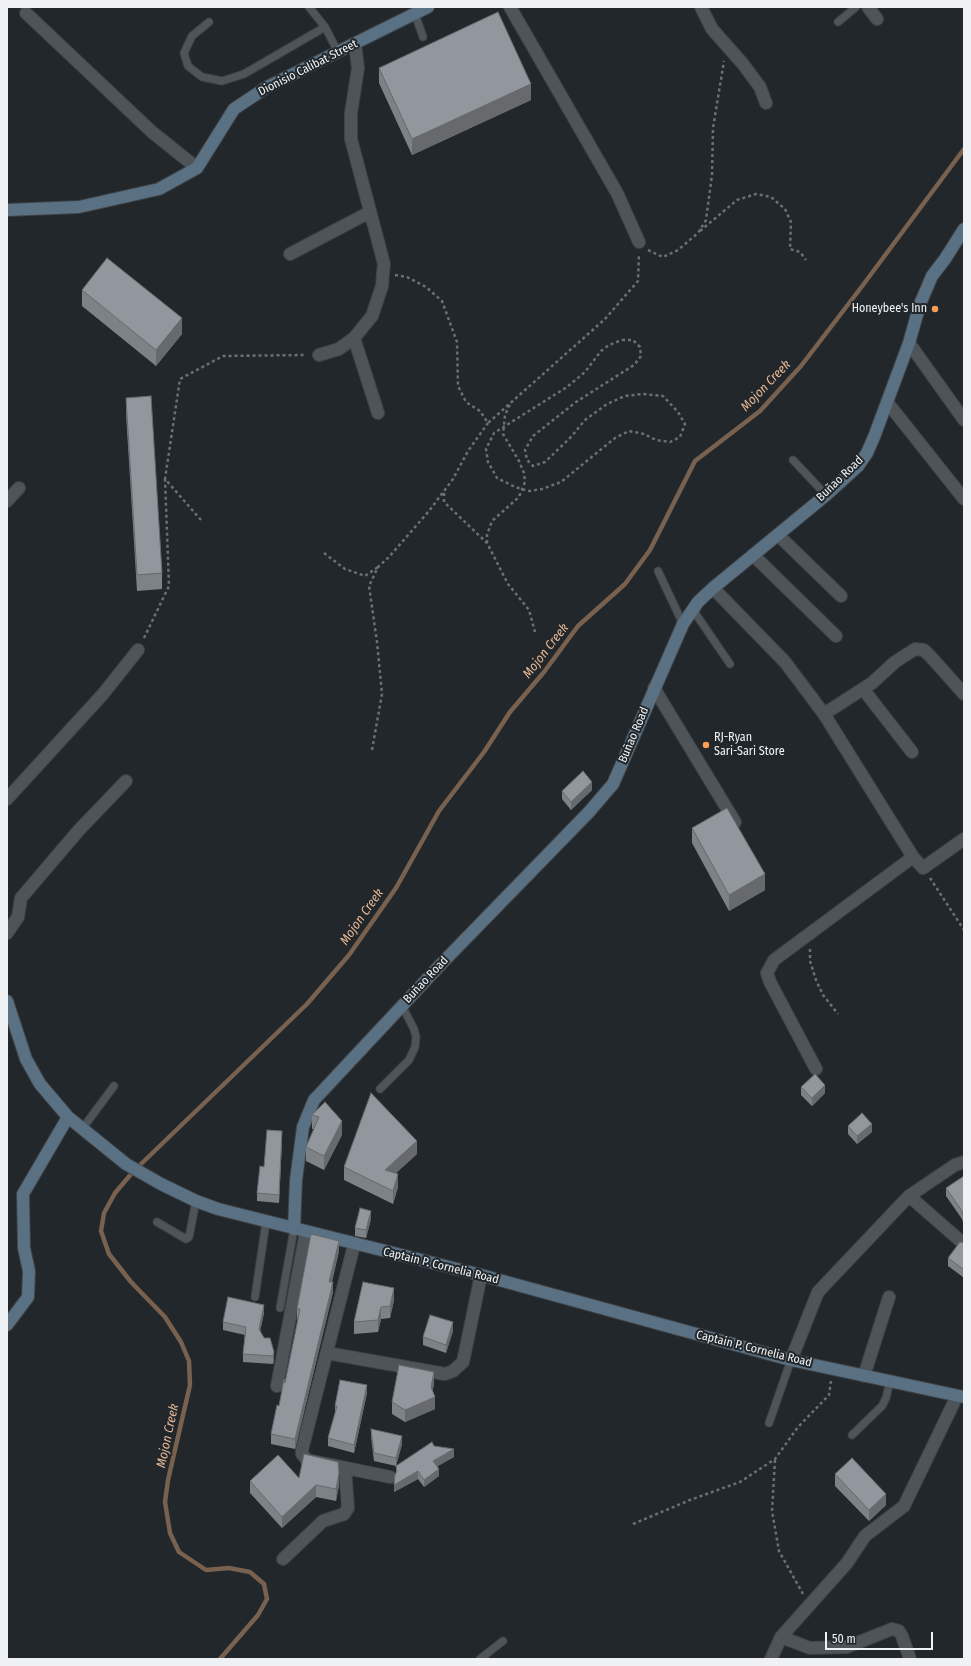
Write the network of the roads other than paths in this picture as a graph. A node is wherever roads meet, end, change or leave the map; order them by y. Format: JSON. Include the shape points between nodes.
{"nodes":[{"id":1,"x":309,"y":7,"type":"edge"},
{"id":2,"x":428,"y":7,"type":"edge"},
{"id":3,"x":510,"y":7,"type":"edge"},
{"id":4,"x":701,"y":7,"type":"edge"},
{"id":5,"x":856,"y":7,"type":"edge"},
{"id":6,"x":868,"y":7,"type":"edge"},
{"id":7,"x":26,"y":13,"type":"dead end"},
{"id":8,"x":415,"y":14,"type":"junction"},
{"id":9,"x":878,"y":18,"type":"dead end"},
{"id":10,"x":209,"y":22,"type":"dead end"},
{"id":11,"x":838,"y":22,"type":"dead end"},
{"id":12,"x":325,"y":27,"type":"junction"},
{"id":13,"x":423,"y":37,"type":"dead end"},
{"id":14,"x":355,"y":44,"type":"junction"},
{"id":15,"x":338,"y":52,"type":"junction"},
{"id":16,"x":766,"y":103,"type":"dead end"},
{"id":17,"x":197,"y":168,"type":"junction"},
{"id":18,"x":7,"y":210,"type":"edge"},
{"id":19,"x":370,"y":212,"type":"junction"},
{"id":20,"x":964,"y":229,"type":"edge"},
{"id":21,"x":639,"y":242,"type":"road end"},
{"id":22,"x":290,"y":254,"type":"dead end"},
{"id":23,"x":354,"y":338,"type":"junction"},
{"id":24,"x":909,"y":343,"type":"junction"},
{"id":25,"x":319,"y":355,"type":"road end"},
{"id":26,"x":887,"y":402,"type":"junction"},
{"id":27,"x":378,"y":413,"type":"dead end"},
{"id":28,"x":964,"y":420,"type":"edge"},
{"id":29,"x":793,"y":460,"type":"dead end"},
{"id":30,"x":19,"y":488,"type":"dead end"},
{"id":31,"x":826,"y":495,"type":"junction"},
{"id":32,"x":964,"y":500,"type":"edge"},
{"id":33,"x":7,"y":501,"type":"edge"},
{"id":34,"x":778,"y":535,"type":"junction"},
{"id":35,"x":753,"y":555,"type":"junction"},
{"id":36,"x":658,"y":571,"type":"dead end"},
{"id":37,"x":713,"y":588,"type":"junction"},
{"id":38,"x":840,"y":596,"type":"dead end"},
{"id":39,"x":693,"y":610,"type":"junction"},
{"id":40,"x":683,"y":624,"type":"junction"},
{"id":41,"x":836,"y":636,"type":"dead end"},
{"id":42,"x":138,"y":650,"type":"road end"},
{"id":43,"x":730,"y":664,"type":"dead end"},
{"id":44,"x":654,"y":688,"type":"junction"},
{"id":45,"x":863,"y":689,"type":"junction"},
{"id":46,"x":964,"y":694,"type":"edge"},
{"id":47,"x":824,"y":714,"type":"junction"},
{"id":48,"x":912,"y":752,"type":"dead end"},
{"id":49,"x":126,"y":781,"type":"dead end"},
{"id":50,"x":7,"y":799,"type":"edge"},
{"id":51,"x":739,"y":830,"type":"edge"},
{"id":52,"x":964,"y":839,"type":"edge"},
{"id":53,"x":913,"y":857,"type":"junction"},
{"id":54,"x":7,"y":933,"type":"edge"},
{"id":55,"x":7,"y":1001,"type":"edge"},
{"id":56,"x":402,"y":1006,"type":"junction"},
{"id":57,"x":816,"y":1069,"type":"dead end"},
{"id":58,"x":114,"y":1086,"type":"dead end"},
{"id":59,"x":380,"y":1089,"type":"dead end"},
{"id":60,"x":68,"y":1117,"type":"junction"},
{"id":61,"x":82,"y":1129,"type":"junction"},
{"id":62,"x":964,"y":1162,"type":"edge"},
{"id":63,"x":909,"y":1196,"type":"junction"},
{"id":64,"x":196,"y":1201,"type":"junction"},
{"id":65,"x":157,"y":1222,"type":"dead end"},
{"id":66,"x":266,"y":1222,"type":"junction"},
{"id":67,"x":294,"y":1229,"type":"junction"},
{"id":68,"x":306,"y":1232,"type":"junction"},
{"id":69,"x":964,"y":1244,"type":"edge"},
{"id":70,"x":354,"y":1245,"type":"junction"},
{"id":71,"x":481,"y":1275,"type":"junction"},
{"id":72,"x":256,"y":1297,"type":"dead end"},
{"id":73,"x":889,"y":1297,"type":"dead end"},
{"id":74,"x":280,"y":1308,"type":"dead end"},
{"id":75,"x":7,"y":1325,"type":"edge"},
{"id":76,"x":327,"y":1353,"type":"junction"},
{"id":77,"x":790,"y":1360,"type":"junction"},
{"id":78,"x":864,"y":1376,"type":"junction"},
{"id":79,"x":890,"y":1381,"type":"junction"},
{"id":80,"x":278,"y":1386,"type":"dead end"},
{"id":81,"x":960,"y":1396,"type":"edge"},
{"id":82,"x":768,"y":1423,"type":"dead end"},
{"id":83,"x":852,"y":1435,"type":"dead end"},
{"id":84,"x":345,"y":1468,"type":"junction"},
{"id":85,"x":390,"y":1477,"type":"dead end"},
{"id":86,"x":283,"y":1559,"type":"dead end"},
{"id":87,"x":781,"y":1637,"type":"junction"},
{"id":88,"x":504,"y":1641,"type":"dead end"},
{"id":89,"x":480,"y":1659,"type":"edge"},
{"id":90,"x":771,"y":1659,"type":"edge"},
{"id":91,"x":910,"y":1659,"type":"edge"}],
"edges":[{"from":1,"to":12,"type":"lane"},
{"from":2,"to":8,"type":"street","name":"Dionisio Calibat Street"},
{"from":3,"to":21,"type":"street","via":[[617,193]]},
{"from":4,"to":16,"type":"street","via":[[712,29],[744,64],[760,87]]},
{"from":5,"to":11,"type":"lane"},
{"from":6,"to":9,"type":"street"},
{"from":7,"to":17,"type":"street","via":[[152,132]]},
{"from":8,"to":13,"type":"lane"},
{"from":8,"to":14,"type":"street","name":"Dionisio Calibat Street"},
{"from":10,"to":12,"type":"lane","via":[[192,36],[184,53],[188,66],[202,77],[222,81],[244,74]]},
{"from":12,"to":15,"type":"lane"},
{"from":14,"to":15,"type":"street","name":"Dionisio Calibat Street"},
{"from":14,"to":19,"type":"street","via":[[358,68],[351,113],[351,139]]},
{"from":15,"to":17,"type":"street","name":"Dionisio Calibat Street","via":[[267,87],[234,109]]},
{"from":17,"to":18,"type":"street","name":"Dionisio Calibat Street","via":[[159,189],[79,207]]},
{"from":19,"to":22,"type":"street"},
{"from":19,"to":23,"type":"street","via":[[384,264],[382,286],[372,316]]},
{"from":20,"to":24,"type":"street","name":"Buñao Road","via":[[932,276],[920,304]]},
{"from":23,"to":25,"type":"street","via":[[339,349]]},
{"from":23,"to":27,"type":"street"},
{"from":24,"to":26,"type":"street","name":"Buñao Road"},
{"from":24,"to":28,"type":"street"},
{"from":26,"to":31,"type":"street","name":"Buñao Road","via":[[867,453],[858,466]]},
{"from":26,"to":32,"type":"street"},
{"from":29,"to":31,"type":"lane"},
{"from":30,"to":33,"type":"street"},
{"from":31,"to":34,"type":"street","name":"Buñao Road"},
{"from":34,"to":35,"type":"street","name":"Buñao Road"},
{"from":34,"to":38,"type":"street"},
{"from":35,"to":37,"type":"street","name":"Buñao Road"},
{"from":35,"to":41,"type":"street"},
{"from":36,"to":40,"type":"lane"},
{"from":37,"to":39,"type":"street","name":"Buñao Road"},
{"from":37,"to":47,"type":"street","via":[[786,662]]},
{"from":39,"to":40,"type":"street","name":"Buñao Road"},
{"from":39,"to":43,"type":"lane"},
{"from":40,"to":44,"type":"street","name":"Buñao Road"},
{"from":42,"to":50,"type":"street","via":[[103,694]]},
{"from":44,"to":51,"type":"street"},
{"from":44,"to":56,"type":"street","name":"Buñao Road","via":[[613,784]]},
{"from":45,"to":46,"type":"street","via":[[895,662],[916,649],[924,650]]},
{"from":45,"to":47,"type":"street"},
{"from":45,"to":48,"type":"street"},
{"from":47,"to":53,"type":"street"},
{"from":49,"to":54,"type":"street","via":[[79,830],[21,898],[18,918]]},
{"from":52,"to":53,"type":"street","via":[[923,868]]},
{"from":53,"to":57,"type":"street","via":[[774,960],[768,973],[770,982]]},
{"from":55,"to":60,"type":"street","name":"Captain P. Cornelia Road","via":[[26,1059],[40,1084]]},
{"from":56,"to":59,"type":"lane","via":[[416,1037],[415,1047],[409,1060]]},
{"from":56,"to":67,"type":"street","name":"Buñao Road","via":[[314,1100],[303,1127],[296,1180]]},
{"from":58,"to":61,"type":"lane"},
{"from":60,"to":61,"type":"street","name":"Captain P. Cornelia Road"},
{"from":60,"to":75,"type":"street","via":[[23,1194],[24,1248],[29,1271],[28,1297]]},
{"from":61,"to":64,"type":"street","name":"Captain P. Cornelia Road","via":[[135,1170]]},
{"from":62,"to":63,"type":"street","via":[[955,1165]]},
{"from":63,"to":69,"type":"street"},
{"from":63,"to":77,"type":"street","via":[[818,1292]]},
{"from":64,"to":65,"type":"lane","via":[[189,1237],[186,1239]]},
{"from":64,"to":66,"type":"street","name":"Captain P. Cornelia Road","via":[[218,1210]]},
{"from":66,"to":67,"type":"street","name":"Captain P. Cornelia Road"},
{"from":66,"to":72,"type":"lane"},
{"from":67,"to":68,"type":"street","name":"Captain P. Cornelia Road"},
{"from":67,"to":74,"type":"lane"},
{"from":68,"to":70,"type":"street","name":"Captain P. Cornelia Road"},
{"from":68,"to":80,"type":"street"},
{"from":70,"to":71,"type":"street","name":"Captain P. Cornelia Road"},
{"from":70,"to":76,"type":"street"},
{"from":71,"to":76,"type":"street","via":[[463,1362],[453,1371],[444,1374]]},
{"from":71,"to":77,"type":"street","name":"Captain P. Cornelia Road"},
{"from":73,"to":78,"type":"street"},
{"from":76,"to":84,"type":"street","via":[[302,1454],[307,1460]]},
{"from":77,"to":78,"type":"street","name":"Captain P. Cornelia Road"},
{"from":77,"to":82,"type":"lane"},
{"from":78,"to":79,"type":"street","name":"Captain P. Cornelia Road"},
{"from":79,"to":81,"type":"street","name":"Captain P. Cornelia Road"},
{"from":79,"to":83,"type":"lane","via":[[882,1406]]},
{"from":81,"to":87,"type":"street","via":[[904,1506],[865,1536],[847,1563]]},
{"from":84,"to":85,"type":"street"},
{"from":84,"to":86,"type":"street","via":[[348,1508],[344,1514],[323,1521]]},
{"from":87,"to":90,"type":"street"},
{"from":87,"to":91,"type":"street","via":[[810,1648],[847,1647],[892,1629],[899,1631]]},
{"from":88,"to":89,"type":"lane"}]}
